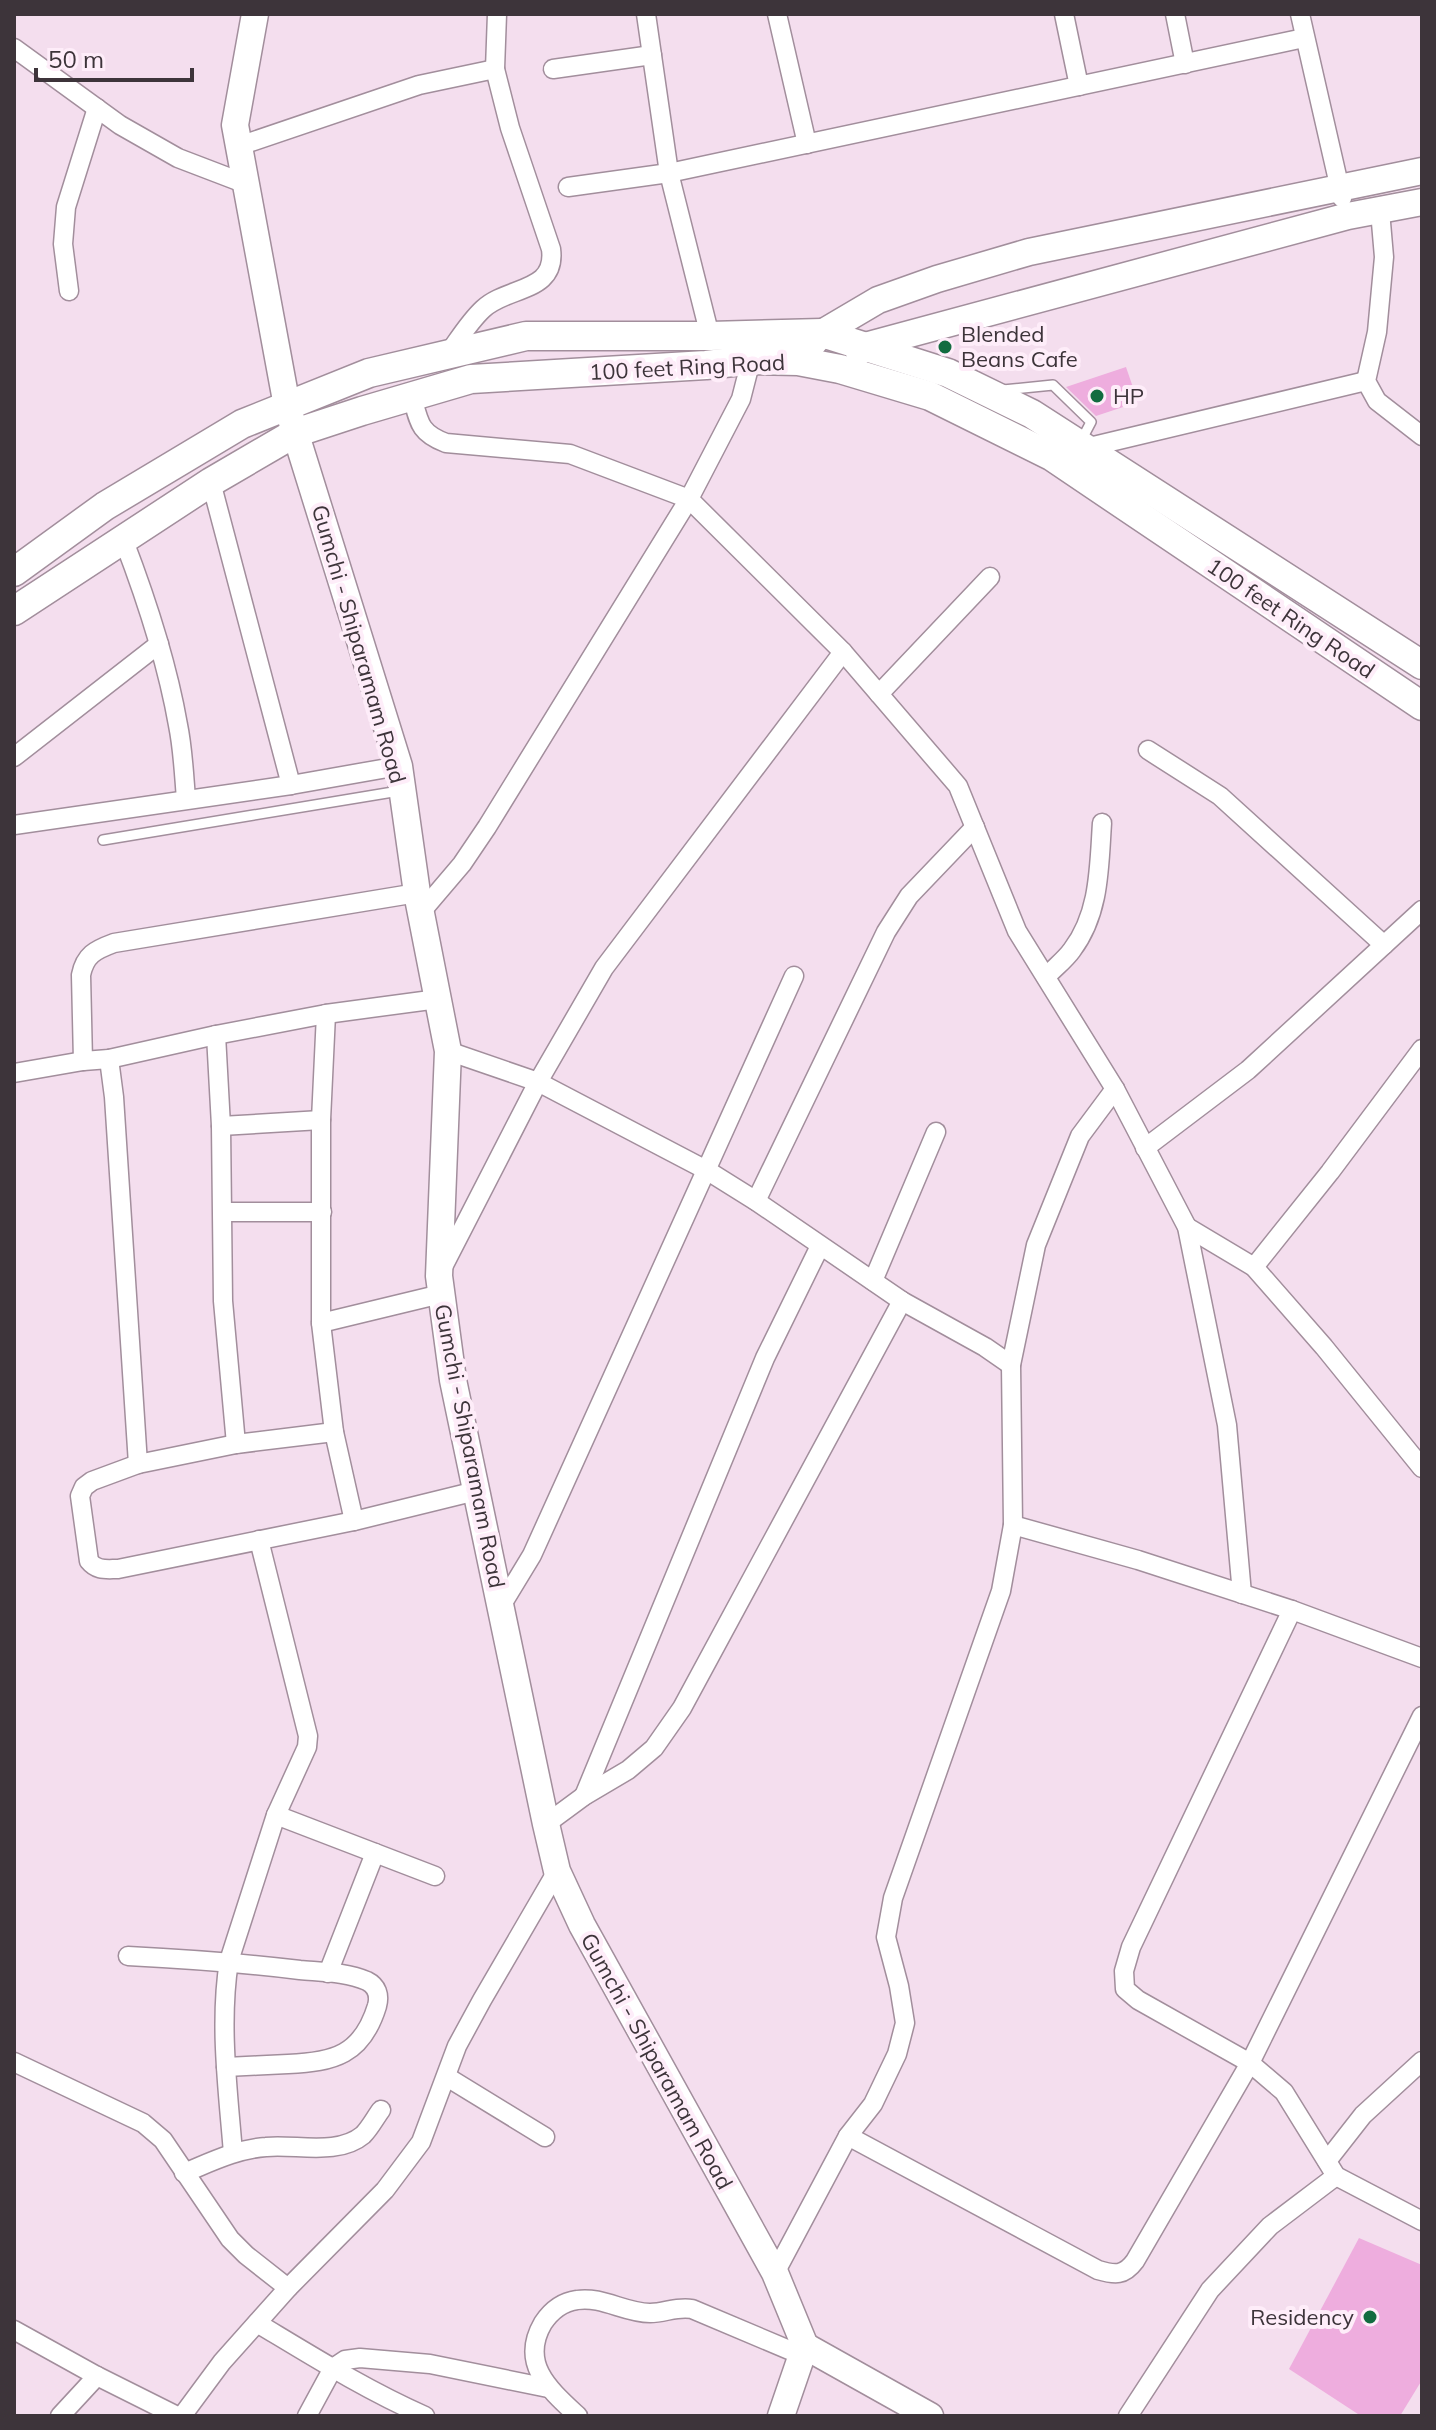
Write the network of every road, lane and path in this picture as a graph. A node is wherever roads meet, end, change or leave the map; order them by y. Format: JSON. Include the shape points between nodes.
{"nodes":[{"id":1,"x":255,"y":14,"type":"edge"},
{"id":2,"x":497,"y":14,"type":"edge"},
{"id":3,"x":646,"y":14,"type":"edge"},
{"id":4,"x":777,"y":14,"type":"edge"},
{"id":5,"x":1064,"y":14,"type":"edge"},
{"id":6,"x":1175,"y":14,"type":"edge"},
{"id":7,"x":1300,"y":14,"type":"edge"},
{"id":8,"x":1304,"y":38,"type":"junction"},
{"id":9,"x":14,"y":48,"type":"edge"},
{"id":10,"x":652,"y":55,"type":"junction"},
{"id":11,"x":1185,"y":64,"type":"junction"},
{"id":12,"x":495,"y":69,"type":"junction"},
{"id":13,"x":553,"y":69,"type":"dead end"},
{"id":14,"x":1079,"y":86,"type":"junction"},
{"id":15,"x":97,"y":108,"type":"junction"},
{"id":16,"x":807,"y":144,"type":"junction"},
{"id":17,"x":239,"y":146,"type":"junction"},
{"id":18,"x":1422,"y":171,"type":"edge"},
{"id":19,"x":669,"y":173,"type":"junction"},
{"id":20,"x":246,"y":184,"type":"junction"},
{"id":21,"x":568,"y":187,"type":"dead end"},
{"id":22,"x":1339,"y":187,"type":"junction"},
{"id":23,"x":1422,"y":202,"type":"edge"},
{"id":24,"x":1380,"y":211,"type":"junction"},
{"id":25,"x":1348,"y":216,"type":"junction"},
{"id":26,"x":69,"y":291,"type":"dead end"},
{"id":27,"x":822,"y":333,"type":"junction"},
{"id":28,"x":710,"y":336,"type":"junction"},
{"id":29,"x":865,"y":346,"type":"junction"},
{"id":30,"x":448,"y":354,"type":"junction"},
{"id":31,"x":751,"y":360,"type":"junction"},
{"id":32,"x":798,"y":361,"type":"junction"},
{"id":33,"x":840,"y":369,"type":"junction"},
{"id":34,"x":1366,"y":381,"type":"junction"},
{"id":35,"x":412,"y":396,"type":"junction"},
{"id":36,"x":287,"y":406,"type":"junction"},
{"id":37,"x":295,"y":433,"type":"junction"},
{"id":38,"x":1422,"y":436,"type":"edge"},
{"id":39,"x":1082,"y":446,"type":"junction"},
{"id":40,"x":211,"y":482,"type":"junction"},
{"id":41,"x":689,"y":499,"type":"junction"},
{"id":42,"x":124,"y":541,"type":"junction"},
{"id":43,"x":14,"y":572,"type":"edge"},
{"id":44,"x":990,"y":577,"type":"dead end"},
{"id":45,"x":14,"y":611,"type":"edge"},
{"id":46,"x":159,"y":644,"type":"junction"},
{"id":47,"x":843,"y":652,"type":"junction"},
{"id":48,"x":1422,"y":665,"type":"edge"},
{"id":49,"x":879,"y":694,"type":"junction"},
{"id":50,"x":1422,"y":706,"type":"edge"},
{"id":51,"x":1148,"y":750,"type":"dead end"},
{"id":52,"x":14,"y":757,"type":"edge"},
{"id":53,"x":400,"y":778,"type":"junction"},
{"id":54,"x":291,"y":785,"type":"junction"},
{"id":55,"x":186,"y":799,"type":"junction"},
{"id":56,"x":1102,"y":823,"type":"dead end"},
{"id":57,"x":14,"y":825,"type":"edge"},
{"id":58,"x":975,"y":827,"type":"junction"},
{"id":59,"x":103,"y":840,"type":"dead end"},
{"id":60,"x":419,"y":902,"type":"junction"},
{"id":61,"x":1422,"y":910,"type":"edge"},
{"id":62,"x":1384,"y":945,"type":"junction"},
{"id":63,"x":794,"y":976,"type":"dead end"},
{"id":64,"x":1046,"y":977,"type":"junction"},
{"id":65,"x":438,"y":999,"type":"junction"},
{"id":66,"x":326,"y":1014,"type":"junction"},
{"id":67,"x":216,"y":1035,"type":"junction"},
{"id":68,"x":448,"y":1051,"type":"junction"},
{"id":69,"x":1421,"y":1054,"type":"edge"},
{"id":70,"x":109,"y":1059,"type":"junction"},
{"id":71,"x":83,"y":1061,"type":"junction"},
{"id":72,"x":14,"y":1073,"type":"edge"},
{"id":73,"x":538,"y":1082,"type":"junction"},
{"id":74,"x":1115,"y":1089,"type":"junction"},
{"id":75,"x":321,"y":1120,"type":"junction"},
{"id":76,"x":221,"y":1126,"type":"junction"},
{"id":77,"x":936,"y":1132,"type":"dead end"},
{"id":78,"x":1145,"y":1148,"type":"junction"},
{"id":79,"x":708,"y":1171,"type":"junction"},
{"id":80,"x":756,"y":1201,"type":"junction"},
{"id":81,"x":224,"y":1212,"type":"junction"},
{"id":82,"x":322,"y":1212,"type":"junction"},
{"id":83,"x":1187,"y":1227,"type":"junction"},
{"id":84,"x":820,"y":1246,"type":"junction"},
{"id":85,"x":1254,"y":1267,"type":"junction"},
{"id":86,"x":873,"y":1281,"type":"junction"},
{"id":87,"x":440,"y":1285,"type":"junction"},
{"id":88,"x":902,"y":1301,"type":"junction"},
{"id":89,"x":321,"y":1323,"type":"junction"},
{"id":90,"x":1011,"y":1365,"type":"junction"},
{"id":91,"x":334,"y":1432,"type":"junction"},
{"id":92,"x":236,"y":1444,"type":"junction"},
{"id":93,"x":138,"y":1464,"type":"junction"},
{"id":94,"x":1422,"y":1468,"type":"edge"},
{"id":95,"x":476,"y":1491,"type":"junction"},
{"id":96,"x":354,"y":1521,"type":"junction"},
{"id":97,"x":1013,"y":1525,"type":"junction"},
{"id":98,"x":259,"y":1540,"type":"junction"},
{"id":99,"x":1242,"y":1594,"type":"junction"},
{"id":100,"x":501,"y":1606,"type":"junction"},
{"id":101,"x":1292,"y":1610,"type":"junction"},
{"id":102,"x":1422,"y":1658,"type":"edge"},
{"id":103,"x":1422,"y":1716,"type":"edge"},
{"id":104,"x":584,"y":1796,"type":"junction"},
{"id":105,"x":276,"y":1815,"type":"junction"},
{"id":106,"x":546,"y":1824,"type":"junction"},
{"id":107,"x":375,"y":1853,"type":"junction"},
{"id":108,"x":557,"y":1871,"type":"junction"},
{"id":109,"x":435,"y":1876,"type":"dead end"},
{"id":110,"x":128,"y":1956,"type":"dead end"},
{"id":111,"x":229,"y":1961,"type":"junction"},
{"id":112,"x":328,"y":1973,"type":"junction"},
{"id":113,"x":1422,"y":2061,"type":"edge"},
{"id":114,"x":14,"y":2062,"type":"edge"},
{"id":115,"x":1250,"y":2063,"type":"junction"},
{"id":116,"x":226,"y":2067,"type":"junction"},
{"id":117,"x":447,"y":2077,"type":"junction"},
{"id":118,"x":381,"y":2110,"type":"dead end"},
{"id":119,"x":848,"y":2136,"type":"junction"},
{"id":120,"x":545,"y":2137,"type":"dead end"},
{"id":121,"x":233,"y":2153,"type":"junction"},
{"id":122,"x":1332,"y":2169,"type":"junction"},
{"id":123,"x":184,"y":2173,"type":"junction"},
{"id":124,"x":1422,"y":2221,"type":"edge"},
{"id":125,"x":775,"y":2273,"type":"junction"},
{"id":126,"x":288,"y":2288,"type":"junction"},
{"id":127,"x":257,"y":2323,"type":"junction"},
{"id":128,"x":14,"y":2330,"type":"edge"},
{"id":129,"x":803,"y":2350,"type":"junction"},
{"id":130,"x":333,"y":2368,"type":"junction"},
{"id":131,"x":97,"y":2376,"type":"junction"},
{"id":132,"x":548,"y":2388,"type":"junction"},
{"id":133,"x":60,"y":2416,"type":"edge"},
{"id":134,"x":180,"y":2416,"type":"edge"},
{"id":135,"x":307,"y":2416,"type":"edge"},
{"id":136,"x":425,"y":2416,"type":"edge"},
{"id":137,"x":578,"y":2416,"type":"edge"},
{"id":138,"x":781,"y":2416,"type":"edge"},
{"id":139,"x":930,"y":2416,"type":"edge"},
{"id":140,"x":1128,"y":2416,"type":"edge"}],
"edges":[{"from":1,"to":17,"type":"street","name":"Gumchi - Shiparamam Road","via":[[235,125]]},
{"from":2,"to":12,"type":"street"},
{"from":3,"to":10,"type":"street"},
{"from":4,"to":16,"type":"street"},
{"from":5,"to":14,"type":"street"},
{"from":6,"to":11,"type":"street"},
{"from":7,"to":8,"type":"street"},
{"from":8,"to":11,"type":"street"},
{"from":8,"to":22,"type":"street"},
{"from":9,"to":15,"type":"street"},
{"from":10,"to":13,"type":"street"},
{"from":10,"to":19,"type":"street"},
{"from":11,"to":14,"type":"street"},
{"from":12,"to":17,"type":"street","via":[[419,85]]},
{"from":12,"to":30,"type":"street","via":[[553,262],[542,279],[484,308]]},
{"from":14,"to":16,"type":"street"},
{"from":15,"to":20,"type":"street","via":[[178,158]]},
{"from":15,"to":26,"type":"street","via":[[66,207],[63,244]]},
{"from":16,"to":19,"type":"street"},
{"from":17,"to":20,"type":"street","name":"Gumchi - Shiparamam Road"},
{"from":18,"to":22,"type":"street"},
{"from":19,"to":21,"type":"street"},
{"from":19,"to":28,"type":"street"},
{"from":20,"to":36,"type":"street","name":"Gumchi - Shiparamam Road"},
{"from":22,"to":25,"type":"street"},
{"from":22,"to":27,"type":"street","via":[[1029,252],[878,300]]},
{"from":23,"to":24,"type":"street"},
{"from":24,"to":25,"type":"street"},
{"from":24,"to":34,"type":"street","via":[[1384,257]]},
{"from":25,"to":29,"type":"street"},
{"from":27,"to":28,"type":"main road","name":"100 feet Ring Road"},
{"from":27,"to":29,"type":"main road","name":"100 feet Ring Road"},
{"from":27,"to":32,"type":"street"},
{"from":28,"to":30,"type":"main road","name":"100 feet Ring Road","via":[[526,336]]},
{"from":29,"to":33,"type":"street"},
{"from":29,"to":39,"type":"main road","name":"100 feet Ring Road","via":[[948,373],[1032,414]]},
{"from":30,"to":36,"type":"main road","name":"100 feet Ring Road","via":[[369,373]]},
{"from":31,"to":32,"type":"main road","name":"100 feet Ring Road"},
{"from":31,"to":35,"type":"main road","name":"100 feet Ring Road","via":[[471,379]]},
{"from":31,"to":41,"type":"street","via":[[741,399]]},
{"from":32,"to":33,"type":"main road","name":"100 feet Ring Road"},
{"from":33,"to":50,"type":"main road","name":"100 feet Ring Road","via":[[930,396],[1051,456]]},
{"from":34,"to":38,"type":"street","via":[[1377,401]]},
{"from":34,"to":39,"type":"street"},
{"from":35,"to":37,"type":"main road","name":"100 feet Ring Road"},
{"from":35,"to":41,"type":"street","via":[[421,426],[430,437],[446,443],[570,454]]},
{"from":36,"to":37,"type":"street","name":"Gumchi - Shiparamam Road"},
{"from":36,"to":43,"type":"main road","name":"100 feet Ring Road","via":[[242,424],[105,506]]},
{"from":37,"to":40,"type":"main road","name":"100 feet Ring Road"},
{"from":37,"to":53,"type":"street","name":"Gumchi - Shiparamam Road"},
{"from":39,"to":48,"type":"main road","name":"100 feet Ring Road"},
{"from":40,"to":42,"type":"main road","name":"100 feet Ring Road"},
{"from":40,"to":54,"type":"street"},
{"from":41,"to":47,"type":"street"},
{"from":41,"to":60,"type":"street","via":[[487,827],[462,864]]},
{"from":42,"to":45,"type":"main road","name":"100 feet Ring Road"},
{"from":42,"to":46,"type":"street"},
{"from":44,"to":49,"type":"street"},
{"from":46,"to":52,"type":"street"},
{"from":46,"to":55,"type":"street","via":[[179,728]]},
{"from":47,"to":49,"type":"street"},
{"from":47,"to":73,"type":"street","via":[[604,968]]},
{"from":49,"to":58,"type":"street","via":[[958,786]]},
{"from":51,"to":62,"type":"street","via":[[1220,796]]},
{"from":53,"to":54,"type":"street"},
{"from":53,"to":59,"type":"lane"},
{"from":53,"to":60,"type":"street","name":"Gumchi - Shiparamam Road"},
{"from":54,"to":55,"type":"street"},
{"from":55,"to":57,"type":"street"},
{"from":56,"to":64,"type":"street","via":[[1096,898],[1086,928]]},
{"from":58,"to":64,"type":"street","via":[[1017,931]]},
{"from":58,"to":80,"type":"street","via":[[909,896],[886,932]]},
{"from":60,"to":65,"type":"street","name":"Gumchi - Shiparamam Road"},
{"from":60,"to":71,"type":"street","via":[[100,948],[83,963],[81,975]]},
{"from":61,"to":62,"type":"street"},
{"from":62,"to":78,"type":"street","via":[[1248,1070]]},
{"from":63,"to":79,"type":"street"},
{"from":64,"to":74,"type":"street"},
{"from":65,"to":66,"type":"street"},
{"from":65,"to":68,"type":"street","name":"Gumchi - Shiparamam Road"},
{"from":66,"to":67,"type":"street"},
{"from":66,"to":75,"type":"street"},
{"from":67,"to":70,"type":"street"},
{"from":67,"to":76,"type":"street"},
{"from":68,"to":73,"type":"street"},
{"from":68,"to":87,"type":"street","name":"Gumchi - Shiparamam Road"},
{"from":69,"to":85,"type":"street"},
{"from":70,"to":71,"type":"street"},
{"from":70,"to":93,"type":"street"},
{"from":71,"to":72,"type":"street"},
{"from":73,"to":79,"type":"street"},
{"from":73,"to":87,"type":"street"},
{"from":74,"to":78,"type":"street"},
{"from":74,"to":90,"type":"street","via":[[1080,1136],[1036,1245]]},
{"from":75,"to":76,"type":"street"},
{"from":75,"to":82,"type":"street"},
{"from":76,"to":81,"type":"street"},
{"from":77,"to":86,"type":"street"},
{"from":78,"to":83,"type":"street"},
{"from":79,"to":80,"type":"street"},
{"from":79,"to":100,"type":"street","via":[[532,1555]]},
{"from":80,"to":84,"type":"street"},
{"from":81,"to":82,"type":"street"},
{"from":81,"to":92,"type":"street","via":[[223,1301]]},
{"from":82,"to":89,"type":"street"},
{"from":83,"to":85,"type":"street"},
{"from":83,"to":99,"type":"street","via":[[1227,1425]]},
{"from":84,"to":86,"type":"street"},
{"from":84,"to":104,"type":"street","via":[[765,1358]]},
{"from":85,"to":94,"type":"street"},
{"from":86,"to":88,"type":"street"},
{"from":87,"to":89,"type":"street"},
{"from":87,"to":95,"type":"street","name":"Gumchi - Shiparamam Road"},
{"from":88,"to":90,"type":"street"},
{"from":88,"to":104,"type":"street","via":[[668,1730],[628,1770]]},
{"from":89,"to":91,"type":"street"},
{"from":90,"to":97,"type":"street"},
{"from":91,"to":92,"type":"street"},
{"from":91,"to":96,"type":"street"},
{"from":92,"to":93,"type":"street"},
{"from":93,"to":98,"type":"street","via":[[100,1477],[80,1496],[86,1554],[94,1567],[118,1569]]},
{"from":95,"to":96,"type":"street"},
{"from":95,"to":100,"type":"street","name":"Gumchi - Shiparamam Road"},
{"from":96,"to":98,"type":"street"},
{"from":97,"to":99,"type":"street"},
{"from":97,"to":119,"type":"street","via":[[1001,1591],[893,1898],[886,1937],[905,2023],[897,2054],[873,2104]]},
{"from":98,"to":105,"type":"street","via":[[308,1736]]},
{"from":99,"to":101,"type":"street"},
{"from":100,"to":106,"type":"street","name":"Gumchi - Shiparamam Road"},
{"from":101,"to":102,"type":"street"},
{"from":101,"to":115,"type":"street","via":[[1124,1971],[1125,1989],[1138,2000]]},
{"from":103,"to":115,"type":"street"},
{"from":104,"to":106,"type":"street"},
{"from":105,"to":107,"type":"street"},
{"from":105,"to":111,"type":"street"},
{"from":106,"to":108,"type":"street","name":"Gumchi - Shiparamam Road"},
{"from":107,"to":109,"type":"street"},
{"from":107,"to":112,"type":"street"},
{"from":108,"to":117,"type":"street","via":[[457,2046]]},
{"from":108,"to":125,"type":"street","name":"Gumchi - Shiparamam Road"},
{"from":110,"to":111,"type":"street"},
{"from":111,"to":112,"type":"street"},
{"from":111,"to":116,"type":"street"},
{"from":112,"to":116,"type":"street","via":[[365,1980],[378,1993],[369,2026],[347,2052],[317,2063]]},
{"from":113,"to":122,"type":"street","via":[[1363,2115]]},
{"from":114,"to":123,"type":"street","via":[[143,2123],[163,2140]]},
{"from":115,"to":119,"type":"street","via":[[1135,2261],[1125,2273],[1114,2275]]},
{"from":115,"to":122,"type":"street","via":[[1284,2092]]},
{"from":116,"to":121,"type":"street"},
{"from":117,"to":120,"type":"street"},
{"from":117,"to":126,"type":"street","via":[[421,2142],[385,2190]]},
{"from":118,"to":121,"type":"street","via":[[364,2134],[342,2145]]},
{"from":119,"to":125,"type":"street"},
{"from":121,"to":123,"type":"street"},
{"from":122,"to":124,"type":"street"},
{"from":122,"to":140,"type":"street","via":[[1210,2290]]},
{"from":123,"to":126,"type":"street","via":[[230,2239]]},
{"from":125,"to":129,"type":"street","name":"Gumchi - Shiparamam Road"},
{"from":126,"to":127,"type":"street"},
{"from":127,"to":130,"type":"street"},
{"from":127,"to":134,"type":"street"},
{"from":128,"to":131,"type":"street"},
{"from":129,"to":132,"type":"street","via":[[692,2309],[650,2313],[577,2300],[553,2309],[536,2342],[535,2362]]},
{"from":129,"to":138,"type":"street"},
{"from":129,"to":139,"type":"street"},
{"from":130,"to":132,"type":"street","via":[[360,2358],[430,2364]]},
{"from":130,"to":135,"type":"street"},
{"from":130,"to":136,"type":"street"},
{"from":131,"to":133,"type":"street"},
{"from":131,"to":134,"type":"street"},
{"from":132,"to":137,"type":"street"}]}
